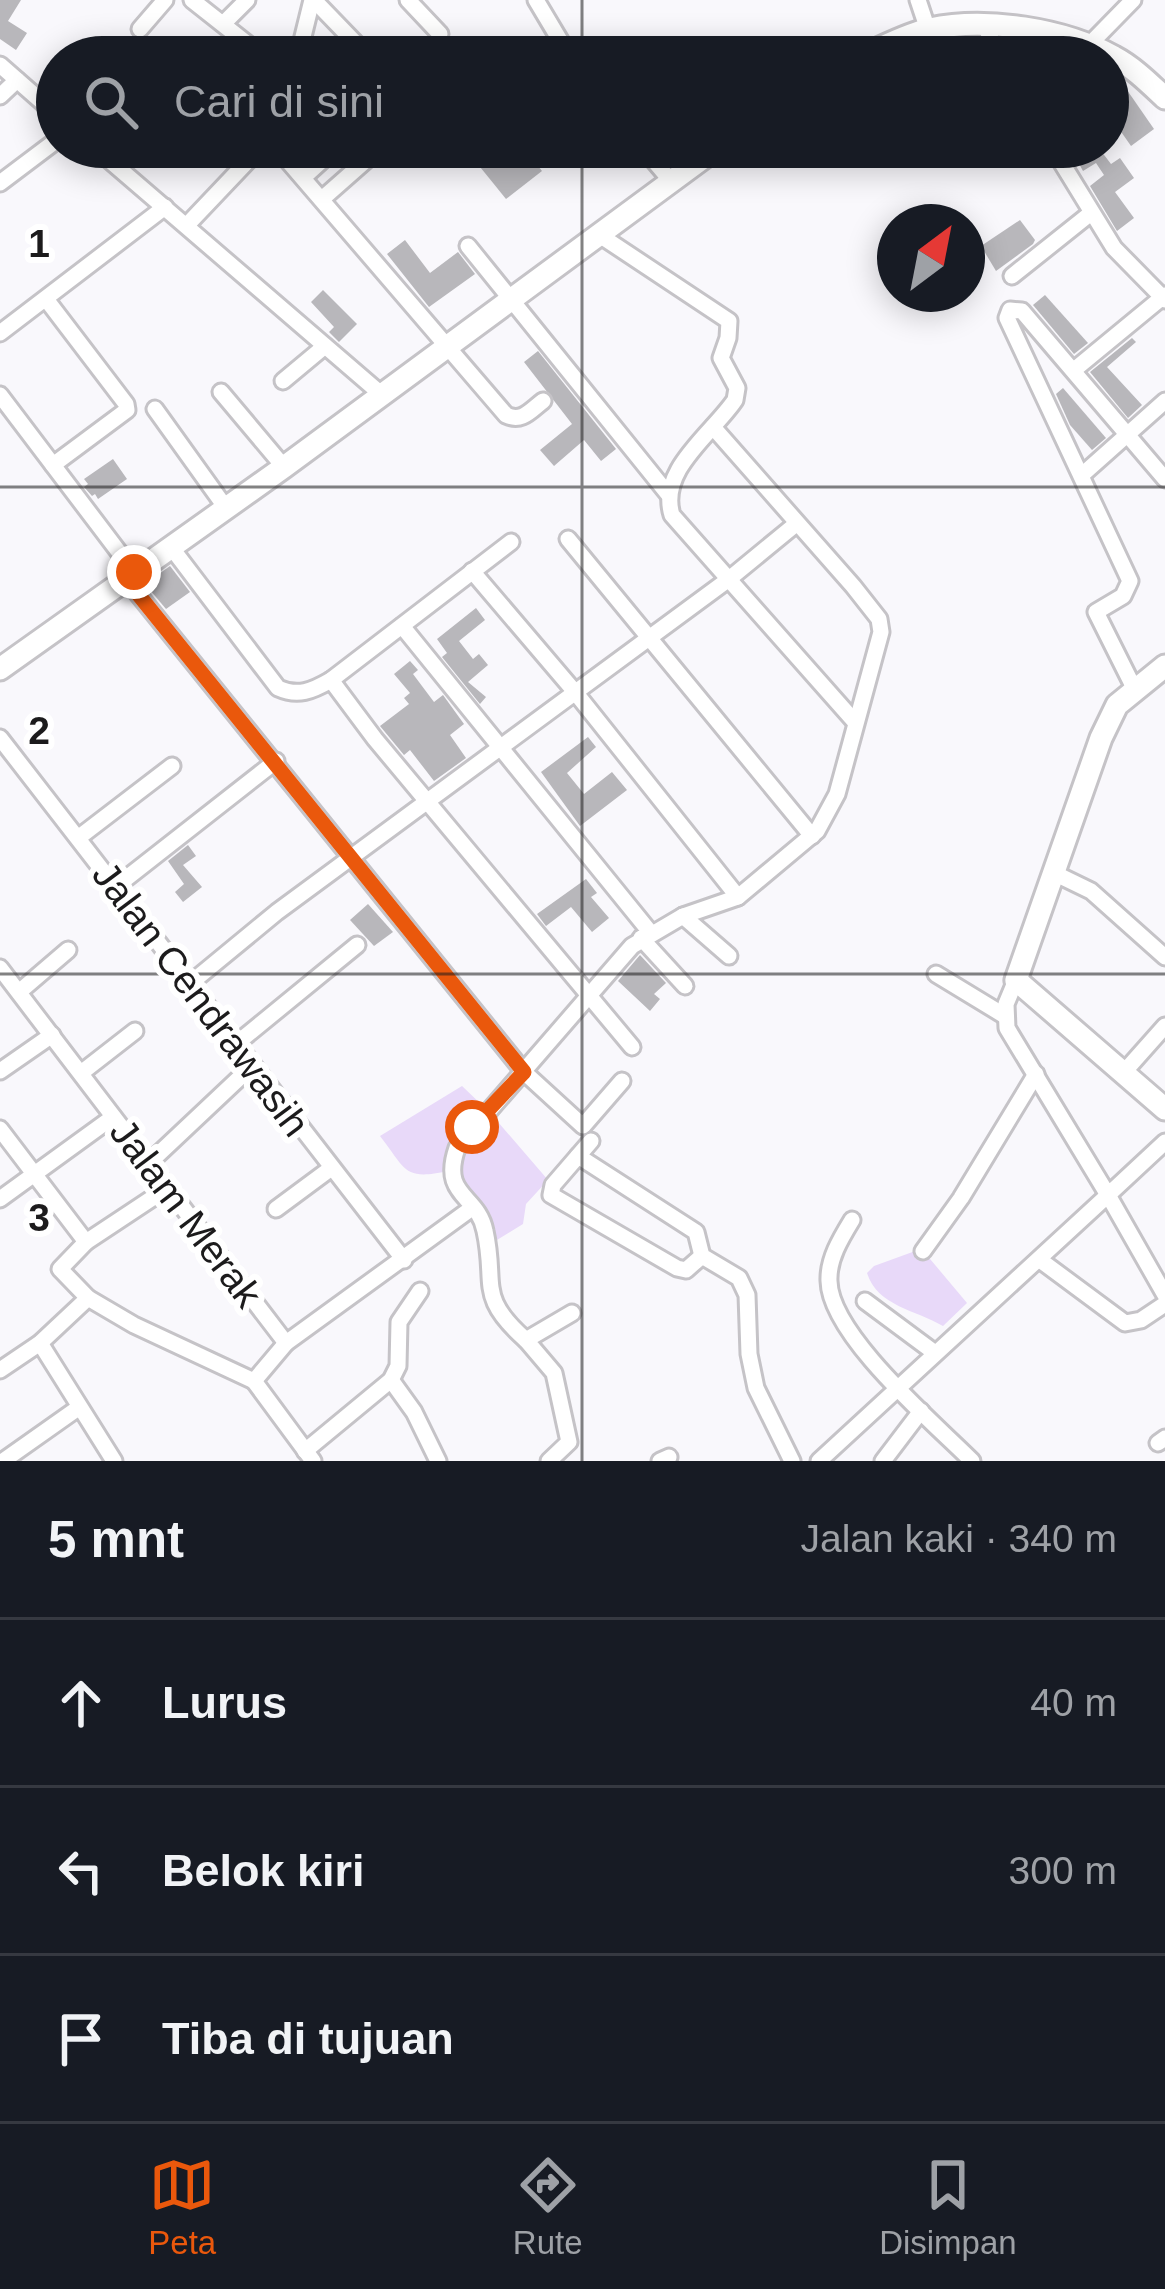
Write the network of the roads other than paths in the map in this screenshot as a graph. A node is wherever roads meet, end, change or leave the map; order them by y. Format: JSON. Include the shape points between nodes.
{"nodes":[{"id":1,"x":165,"y":0,"type":"edge"},
{"id":2,"x":192,"y":0,"type":"edge"},
{"id":3,"x":247,"y":0,"type":"edge"},
{"id":4,"x":313,"y":0,"type":"edge"},
{"id":5,"x":408,"y":0,"type":"edge"},
{"id":6,"x":536,"y":0,"type":"edge"},
{"id":7,"x":917,"y":0,"type":"edge"},
{"id":8,"x":1133,"y":0,"type":"edge"},
{"id":9,"x":223,"y":24,"type":"junction"},
{"id":10,"x":985,"y":27,"type":"junction"},
{"id":11,"x":140,"y":29,"type":"dead end"},
{"id":12,"x":928,"y":29,"type":"junction"},
{"id":13,"x":440,"y":34,"type":"dead end"},
{"id":14,"x":238,"y":36,"type":"edge"},
{"id":15,"x":304,"y":36,"type":"edge"},
{"id":16,"x":348,"y":36,"type":"edge"},
{"id":17,"x":557,"y":36,"type":"edge"},
{"id":18,"x":911,"y":36,"type":"edge"},
{"id":19,"x":990,"y":36,"type":"edge"},
{"id":20,"x":1056,"y":36,"type":"edge"},
{"id":21,"x":1098,"y":36,"type":"edge"},
{"id":22,"x":0,"y":65,"type":"edge"},
{"id":23,"x":1129,"y":68,"type":"edge"},
{"id":24,"x":17,"y":80,"type":"junction"},
{"id":25,"x":0,"y":96,"type":"edge"},
{"id":26,"x":36,"y":97,"type":"edge"},
{"id":27,"x":1165,"y":98,"type":"edge"},
{"id":28,"x":36,"y":156,"type":"edge"},
{"id":29,"x":119,"y":168,"type":"edge"},
{"id":30,"x":241,"y":168,"type":"edge"},
{"id":31,"x":296,"y":168,"type":"edge"},
{"id":32,"x":314,"y":168,"type":"edge"},
{"id":33,"x":357,"y":168,"type":"edge"},
{"id":34,"x":660,"y":168,"type":"edge"},
{"id":35,"x":689,"y":168,"type":"edge"},
{"id":36,"x":1064,"y":168,"type":"edge"},
{"id":37,"x":304,"y":177,"type":"junction"},
{"id":38,"x":671,"y":181,"type":"junction"},
{"id":39,"x":0,"y":183,"type":"edge"},
{"id":40,"x":322,"y":199,"type":"junction"},
{"id":41,"x":165,"y":207,"type":"junction"},
{"id":42,"x":1091,"y":213,"type":"junction"},
{"id":43,"x":187,"y":225,"type":"junction"},
{"id":44,"x":598,"y":234,"type":"junction"},
{"id":45,"x":468,"y":246,"type":"dead end"},
{"id":46,"x":1012,"y":276,"type":"dead end"},
{"id":47,"x":1164,"y":297,"type":"edge"},
{"id":48,"x":46,"y":299,"type":"junction"},
{"id":49,"x":512,"y":300,"type":"junction"},
{"id":50,"x":0,"y":333,"type":"edge"},
{"id":51,"x":325,"y":346,"type":"junction"},
{"id":52,"x":445,"y":347,"type":"junction"},
{"id":53,"x":1074,"y":370,"type":"junction"},
{"id":54,"x":284,"y":381,"type":"dead end"},
{"id":55,"x":221,"y":392,"type":"dead end"},
{"id":56,"x":381,"y":394,"type":"junction"},
{"id":57,"x":0,"y":395,"type":"edge"},
{"id":58,"x":543,"y":401,"type":"dead end"},
{"id":59,"x":1165,"y":401,"type":"edge"},
{"id":60,"x":155,"y":410,"type":"dead end"},
{"id":61,"x":713,"y":427,"type":"junction"},
{"id":62,"x":1127,"y":435,"type":"junction"},
{"id":63,"x":53,"y":465,"type":"junction"},
{"id":64,"x":284,"y":466,"type":"junction"},
{"id":65,"x":1083,"y":474,"type":"junction"},
{"id":66,"x":1165,"y":479,"type":"edge"},
{"id":67,"x":668,"y":494,"type":"junction"},
{"id":68,"x":226,"y":508,"type":"junction"},
{"id":69,"x":796,"y":524,"type":"junction"},
{"id":70,"x":568,"y":539,"type":"dead end"},
{"id":71,"x":512,"y":542,"type":"dead end"},
{"id":72,"x":171,"y":548,"type":"junction"},
{"id":73,"x":472,"y":571,"type":"junction"},
{"id":74,"x":130,"y":575,"type":"junction"},
{"id":75,"x":729,"y":579,"type":"junction"},
{"id":76,"x":402,"y":626,"type":"junction"},
{"id":77,"x":649,"y":636,"type":"junction"},
{"id":78,"x":1165,"y":666,"type":"edge"},
{"id":79,"x":0,"y":669,"type":"edge"},
{"id":80,"x":331,"y":680,"type":"junction"},
{"id":81,"x":1135,"y":688,"type":"junction"},
{"id":82,"x":575,"y":692,"type":"junction"},
{"id":83,"x":855,"y":722,"type":"junction"},
{"id":84,"x":0,"y":737,"type":"edge"},
{"id":85,"x":502,"y":746,"type":"junction"},
{"id":86,"x":276,"y":761,"type":"junction"},
{"id":87,"x":172,"y":766,"type":"dead end"},
{"id":88,"x":428,"y":802,"type":"junction"},
{"id":89,"x":812,"y":836,"type":"junction"},
{"id":90,"x":78,"y":838,"type":"junction"},
{"id":91,"x":350,"y":857,"type":"junction"},
{"id":92,"x":1056,"y":874,"type":"junction"},
{"id":93,"x":114,"y":888,"type":"junction"},
{"id":94,"x":738,"y":897,"type":"junction"},
{"id":95,"x":683,"y":916,"type":"junction"},
{"id":96,"x":645,"y":935,"type":"junction"},
{"id":97,"x":358,"y":945,"type":"dead end"},
{"id":98,"x":68,"y":950,"type":"dead end"},
{"id":99,"x":729,"y":956,"type":"dead end"},
{"id":100,"x":1165,"y":957,"type":"edge"},
{"id":101,"x":0,"y":968,"type":"edge"},
{"id":102,"x":937,"y":974,"type":"dead end"},
{"id":103,"x":1016,"y":980,"type":"junction"},
{"id":104,"x":192,"y":982,"type":"junction"},
{"id":105,"x":685,"y":986,"type":"dead end"},
{"id":106,"x":19,"y":992,"type":"junction"},
{"id":107,"x":590,"y":998,"type":"junction"},
{"id":108,"x":1004,"y":1016,"type":"junction"},
{"id":109,"x":1165,"y":1026,"type":"edge"},
{"id":110,"x":135,"y":1031,"type":"dead end"},
{"id":111,"x":52,"y":1035,"type":"junction"},
{"id":112,"x":236,"y":1044,"type":"junction"},
{"id":113,"x":632,"y":1047,"type":"dead end"},
{"id":114,"x":252,"y":1066,"type":"junction"},
{"id":115,"x":0,"y":1071,"type":"edge"},
{"id":116,"x":1125,"y":1071,"type":"junction"},
{"id":117,"x":81,"y":1072,"type":"junction"},
{"id":118,"x":524,"y":1072,"type":"junction"},
{"id":119,"x":1036,"y":1074,"type":"junction"},
{"id":120,"x":622,"y":1081,"type":"dead end"},
{"id":121,"x":1165,"y":1109,"type":"edge"},
{"id":122,"x":113,"y":1117,"type":"junction"},
{"id":123,"x":3,"y":1138,"type":"edge"},
{"id":124,"x":591,"y":1141,"type":"dead end"},
{"id":125,"x":1165,"y":1142,"type":"edge"},
{"id":126,"x":578,"y":1156,"type":"junction"},
{"id":127,"x":149,"y":1163,"type":"junction"},
{"id":128,"x":330,"y":1168,"type":"junction"},
{"id":129,"x":35,"y":1174,"type":"junction"},
{"id":130,"x":166,"y":1189,"type":"junction"},
{"id":131,"x":1108,"y":1196,"type":"junction"},
{"id":132,"x":0,"y":1199,"type":"edge"},
{"id":133,"x":276,"y":1208,"type":"dead end"},
{"id":134,"x":472,"y":1208,"type":"junction"},
{"id":135,"x":852,"y":1220,"type":"dead end"},
{"id":136,"x":86,"y":1242,"type":"junction"},
{"id":137,"x":923,"y":1251,"type":"dead end"},
{"id":138,"x":702,"y":1256,"type":"junction"},
{"id":139,"x":404,"y":1260,"type":"junction"},
{"id":140,"x":1040,"y":1260,"type":"junction"},
{"id":141,"x":420,"y":1291,"type":"dead end"},
{"id":142,"x":88,"y":1298,"type":"junction"},
{"id":143,"x":1165,"y":1299,"type":"edge"},
{"id":144,"x":865,"y":1300,"type":"dead end"},
{"id":145,"x":572,"y":1313,"type":"dead end"},
{"id":146,"x":526,"y":1340,"type":"junction"},
{"id":147,"x":40,"y":1343,"type":"junction"},
{"id":148,"x":286,"y":1343,"type":"junction"},
{"id":149,"x":935,"y":1353,"type":"junction"},
{"id":150,"x":0,"y":1370,"type":"edge"},
{"id":151,"x":391,"y":1380,"type":"junction"},
{"id":152,"x":254,"y":1381,"type":"junction"},
{"id":153,"x":899,"y":1390,"type":"junction"},
{"id":154,"x":78,"y":1408,"type":"junction"},
{"id":155,"x":921,"y":1411,"type":"junction"},
{"id":156,"x":569,"y":1442,"type":"junction"},
{"id":157,"x":309,"y":1456,"type":"edge"},
{"id":158,"x":885,"y":1460,"type":"edge"},
{"id":159,"x":3,"y":1461,"type":"edge"},
{"id":160,"x":114,"y":1461,"type":"edge"},
{"id":161,"x":438,"y":1461,"type":"edge"},
{"id":162,"x":550,"y":1461,"type":"edge"},
{"id":163,"x":579,"y":1461,"type":"edge"},
{"id":164,"x":792,"y":1461,"type":"edge"},
{"id":165,"x":819,"y":1461,"type":"edge"},
{"id":166,"x":972,"y":1461,"type":"edge"}],
"edges":[{"from":1,"to":11,"type":"street"},
{"from":2,"to":9,"type":"street"},
{"from":3,"to":9,"type":"street"},
{"from":4,"to":15,"type":"street"},
{"from":4,"to":16,"type":"street"},
{"from":5,"to":13,"type":"street"},
{"from":6,"to":17,"type":"street"},
{"from":7,"to":12,"type":"street"},
{"from":8,"to":21,"type":"street"},
{"from":9,"to":14,"type":"street"},
{"from":10,"to":12,"type":"main road"},
{"from":10,"to":19,"type":"street"},
{"from":10,"to":20,"type":"main road"},
{"from":12,"to":18,"type":"main road"},
{"from":22,"to":24,"type":"street"},
{"from":23,"to":27,"type":"main road"},
{"from":24,"to":25,"type":"street"},
{"from":24,"to":26,"type":"street"},
{"from":28,"to":39,"type":"street"},
{"from":29,"to":41,"type":"street"},
{"from":30,"to":43,"type":"street"},
{"from":31,"to":37,"type":"street"},
{"from":32,"to":37,"type":"street"},
{"from":33,"to":40,"type":"street"},
{"from":34,"to":38,"type":"street"},
{"from":35,"to":38,"type":"main road"},
{"from":36,"to":42,"type":"street"},
{"from":37,"to":40,"type":"street"},
{"from":38,"to":44,"type":"main road"},
{"from":40,"to":52,"type":"street"},
{"from":41,"to":43,"type":"street"},
{"from":41,"to":48,"type":"street"},
{"from":42,"to":46,"type":"street"},
{"from":42,"to":47,"type":"street","via":[[1134,272]]},
{"from":43,"to":51,"type":"street"},
{"from":44,"to":49,"type":"main road"},
{"from":44,"to":61,"type":"street","via":[[729,321],[721,358],[737,388]]},
{"from":45,"to":49,"type":"street"},
{"from":47,"to":53,"type":"street"},
{"from":48,"to":50,"type":"street"},
{"from":48,"to":63,"type":"street","via":[[127,410]]},
{"from":49,"to":52,"type":"main road"},
{"from":49,"to":67,"type":"street"},
{"from":51,"to":54,"type":"street"},
{"from":51,"to":56,"type":"street"},
{"from":52,"to":56,"type":"main road"},
{"from":52,"to":58,"type":"street","via":[[506,415],[524,416]]},
{"from":53,"to":62,"type":"street"},
{"from":53,"to":65,"type":"street","via":[[1022,311],[1010,310]]},
{"from":55,"to":64,"type":"street"},
{"from":56,"to":64,"type":"main road"},
{"from":57,"to":63,"type":"street"},
{"from":59,"to":62,"type":"street"},
{"from":60,"to":68,"type":"street"},
{"from":61,"to":67,"type":"street"},
{"from":61,"to":69,"type":"street"},
{"from":62,"to":65,"type":"street"},
{"from":62,"to":66,"type":"street"},
{"from":63,"to":74,"type":"street"},
{"from":64,"to":68,"type":"main road"},
{"from":65,"to":81,"type":"street","via":[[1130,581],[1096,617]]},
{"from":67,"to":75,"type":"street","via":[[672,515]]},
{"from":68,"to":72,"type":"main road"},
{"from":69,"to":75,"type":"street"},
{"from":69,"to":83,"type":"street","via":[[879,620]]},
{"from":70,"to":77,"type":"street"},
{"from":71,"to":73,"type":"street"},
{"from":72,"to":74,"type":"main road"},
{"from":72,"to":80,"type":"street","via":[[278,688],[304,693]]},
{"from":73,"to":76,"type":"street"},
{"from":73,"to":82,"type":"street"},
{"from":74,"to":79,"type":"main road"},
{"from":74,"to":86,"type":"street"},
{"from":75,"to":77,"type":"street"},
{"from":75,"to":83,"type":"street"},
{"from":76,"to":80,"type":"street"},
{"from":76,"to":85,"type":"street"},
{"from":77,"to":82,"type":"street"},
{"from":77,"to":89,"type":"street"},
{"from":78,"to":81,"type":"main road"},
{"from":80,"to":88,"type":"street"},
{"from":81,"to":92,"type":"main road","via":[[1101,738]]},
{"from":82,"to":85,"type":"street"},
{"from":82,"to":94,"type":"street"},
{"from":83,"to":89,"type":"street","via":[[837,794]]},
{"from":84,"to":90,"type":"street","name":"Jalan Cendrawasih"},
{"from":85,"to":88,"type":"street"},
{"from":85,"to":96,"type":"street"},
{"from":86,"to":91,"type":"street"},
{"from":86,"to":93,"type":"street"},
{"from":87,"to":90,"type":"street"},
{"from":88,"to":91,"type":"street"},
{"from":88,"to":107,"type":"street"},
{"from":89,"to":94,"type":"street"},
{"from":90,"to":93,"type":"street","name":"Jalan Cendrawasih"},
{"from":91,"to":104,"type":"street"},
{"from":91,"to":118,"type":"street"},
{"from":92,"to":100,"type":"street","via":[[1090,891]]},
{"from":92,"to":103,"type":"main road"},
{"from":93,"to":104,"type":"street","name":"Jalan Cendrawasih"},
{"from":94,"to":95,"type":"street"},
{"from":95,"to":96,"type":"street"},
{"from":95,"to":99,"type":"street"},
{"from":96,"to":105,"type":"street"},
{"from":96,"to":107,"type":"street"},
{"from":97,"to":112,"type":"street"},
{"from":98,"to":106,"type":"street"},
{"from":101,"to":106,"type":"street","name":"Jalam Merak"},
{"from":102,"to":108,"type":"street"},
{"from":103,"to":108,"type":"street"},
{"from":103,"to":116,"type":"main road"},
{"from":104,"to":112,"type":"street","name":"Jalan Cendrawasih"},
{"from":106,"to":111,"type":"street","name":"Jalam Merak"},
{"from":107,"to":113,"type":"street"},
{"from":107,"to":118,"type":"street"},
{"from":108,"to":119,"type":"street"},
{"from":109,"to":116,"type":"street"},
{"from":110,"to":117,"type":"street"},
{"from":111,"to":115,"type":"street"},
{"from":111,"to":117,"type":"street","name":"Jalam Merak"},
{"from":112,"to":114,"type":"street","name":"Jalan Cendrawasih"},
{"from":114,"to":127,"type":"street"},
{"from":114,"to":128,"type":"street","name":"Jalan Cendrawasih"},
{"from":116,"to":121,"type":"main road"},
{"from":117,"to":122,"type":"street","name":"Jalam Merak"},
{"from":118,"to":120,"type":"street","via":[[584,1126]]},
{"from":118,"to":134,"type":"street","via":[[457,1148],[451,1167]]},
{"from":119,"to":131,"type":"street"},
{"from":119,"to":137,"type":"street"},
{"from":122,"to":127,"type":"street","name":"Jalam Merak"},
{"from":122,"to":129,"type":"street"},
{"from":123,"to":129,"type":"street"},
{"from":124,"to":126,"type":"street"},
{"from":125,"to":131,"type":"street"},
{"from":126,"to":138,"type":"street","via":[[696,1232]]},
{"from":126,"to":138,"type":"street","via":[[551,1195],[677,1268]]},
{"from":127,"to":130,"type":"street","name":"Jalam Merak"},
{"from":128,"to":133,"type":"street"},
{"from":128,"to":139,"type":"street","name":"Jalan Cendrawasih"},
{"from":129,"to":132,"type":"street"},
{"from":129,"to":136,"type":"street"},
{"from":130,"to":136,"type":"street"},
{"from":130,"to":148,"type":"street","name":"Jalam Merak"},
{"from":131,"to":140,"type":"street"},
{"from":131,"to":143,"type":"street"},
{"from":134,"to":139,"type":"street","name":"Jalam Merak"},
{"from":134,"to":146,"type":"street","via":[[486,1232],[493,1304]]},
{"from":135,"to":153,"type":"street","via":[[832,1257],[833,1305]]},
{"from":136,"to":142,"type":"street","via":[[60,1269]]},
{"from":138,"to":164,"type":"street","via":[[739,1278],[748,1295],[756,1388]]},
{"from":139,"to":148,"type":"street","name":"Jalam Merak"},
{"from":140,"to":143,"type":"street","via":[[1125,1323]]},
{"from":140,"to":149,"type":"street"},
{"from":141,"to":151,"type":"street","via":[[399,1322]]},
{"from":142,"to":147,"type":"street"},
{"from":142,"to":152,"type":"street"},
{"from":144,"to":149,"type":"street"},
{"from":145,"to":146,"type":"street"},
{"from":146,"to":156,"type":"street","via":[[554,1373]]},
{"from":147,"to":150,"type":"street"},
{"from":147,"to":154,"type":"street"},
{"from":148,"to":152,"type":"street"},
{"from":149,"to":153,"type":"street"},
{"from":151,"to":157,"type":"street"},
{"from":151,"to":161,"type":"street"},
{"from":152,"to":157,"type":"street"},
{"from":153,"to":155,"type":"street"},
{"from":153,"to":165,"type":"street"},
{"from":154,"to":159,"type":"street"},
{"from":154,"to":160,"type":"street"},
{"from":155,"to":158,"type":"street"},
{"from":155,"to":166,"type":"street"},
{"from":156,"to":162,"type":"street"},
{"from":156,"to":163,"type":"street"}]}
